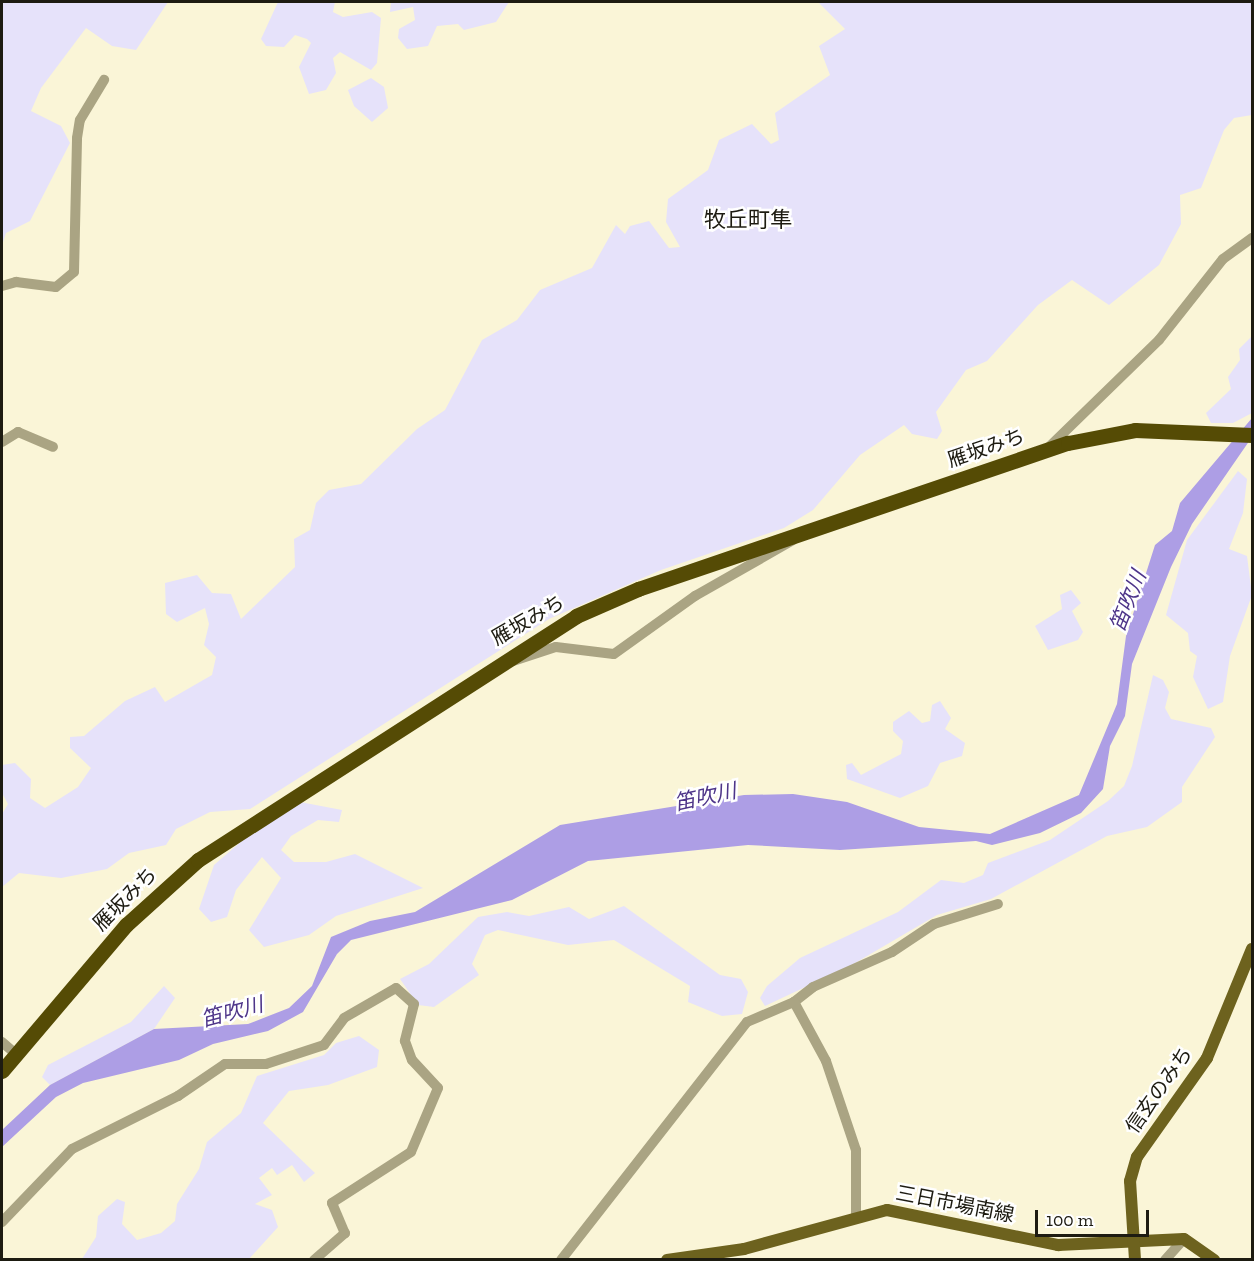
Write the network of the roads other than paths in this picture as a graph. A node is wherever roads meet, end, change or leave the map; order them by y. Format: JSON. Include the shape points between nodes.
{"nodes":[{"id":1,"x":104,"y":81,"type":"dead end"},
{"id":2,"x":1252,"y":238,"type":"edge"},
{"id":3,"x":2,"y":286,"type":"edge"},
{"id":4,"x":1252,"y":435,"type":"edge"},
{"id":5,"x":2,"y":442,"type":"edge"},
{"id":6,"x":52,"y":447,"type":"dead end"},
{"id":7,"x":1048,"y":449,"type":"junction"},
{"id":8,"x":799,"y":533,"type":"junction"},
{"id":9,"x":500,"y":661,"type":"junction"},
{"id":10,"x":998,"y":903,"type":"dead end"},
{"id":11,"x":1252,"y":949,"type":"edge"},
{"id":12,"x":794,"y":1002,"type":"junction"},
{"id":13,"x":2,"y":1042,"type":"edge"},
{"id":14,"x":16,"y":1053,"type":"junction"},
{"id":15,"x":2,"y":1071,"type":"edge"},
{"id":16,"x":856,"y":1214,"type":"junction"},
{"id":17,"x":2,"y":1222,"type":"edge"},
{"id":18,"x":1184,"y":1239,"type":"junction"},
{"id":19,"x":1133,"y":1241,"type":"junction"},
{"id":20,"x":314,"y":1260,"type":"edge"},
{"id":21,"x":561,"y":1260,"type":"edge"},
{"id":22,"x":667,"y":1260,"type":"edge"},
{"id":23,"x":1135,"y":1260,"type":"edge"},
{"id":24,"x":1165,"y":1260,"type":"edge"},
{"id":25,"x":1214,"y":1260,"type":"edge"}],
"edges":[{"from":1,"to":3,"type":"street","via":[[80,120],[77,138],[74,272],[56,286]]},
{"from":2,"to":7,"type":"street","via":[[1223,259],[1159,340]]},
{"from":4,"to":7,"type":"highway","name":"雁坂みち","via":[[1135,430]]},
{"from":5,"to":6,"type":"street","via":[[18,432]]},
{"from":7,"to":8,"type":"highway","name":"雁坂みち"},
{"from":8,"to":9,"type":"highway","name":"雁坂みち","via":[[617,598]]},
{"from":8,"to":9,"type":"street","via":[[614,654],[556,647],[518,661]]},
{"from":9,"to":14,"type":"highway","name":"雁坂みち","via":[[180,874],[126,925]]},
{"from":10,"to":12,"type":"street","via":[[934,924],[892,952],[813,987]]},
{"from":11,"to":19,"type":"main road","name":"信玄のみち","via":[[1207,1058],[1137,1156],[1130,1181]]},
{"from":12,"to":16,"type":"street","via":[[826,1061],[856,1150]]},
{"from":12,"to":21,"type":"street","via":[[747,1022]]},
{"from":13,"to":14,"type":"street"},
{"from":14,"to":15,"type":"highway","name":"雁坂みち"},
{"from":16,"to":19,"type":"main road","name":"三日市場南線","via":[[905,1210],[1058,1245]]},
{"from":16,"to":22,"type":"main road","name":"三日市場南線","via":[[744,1248]]},
{"from":17,"to":20,"type":"street","via":[[72,1149],[178,1096],[225,1064],[266,1064],[324,1045],[344,1017],[396,988],[414,1004],[405,1041],[412,1060],[438,1088],[411,1152],[332,1203],[345,1233]]},
{"from":18,"to":19,"type":"main road","name":"三日市場南線"},
{"from":18,"to":24,"type":"street"},
{"from":18,"to":25,"type":"main road"},
{"from":19,"to":23,"type":"main road","name":"信玄のみち"}]}
